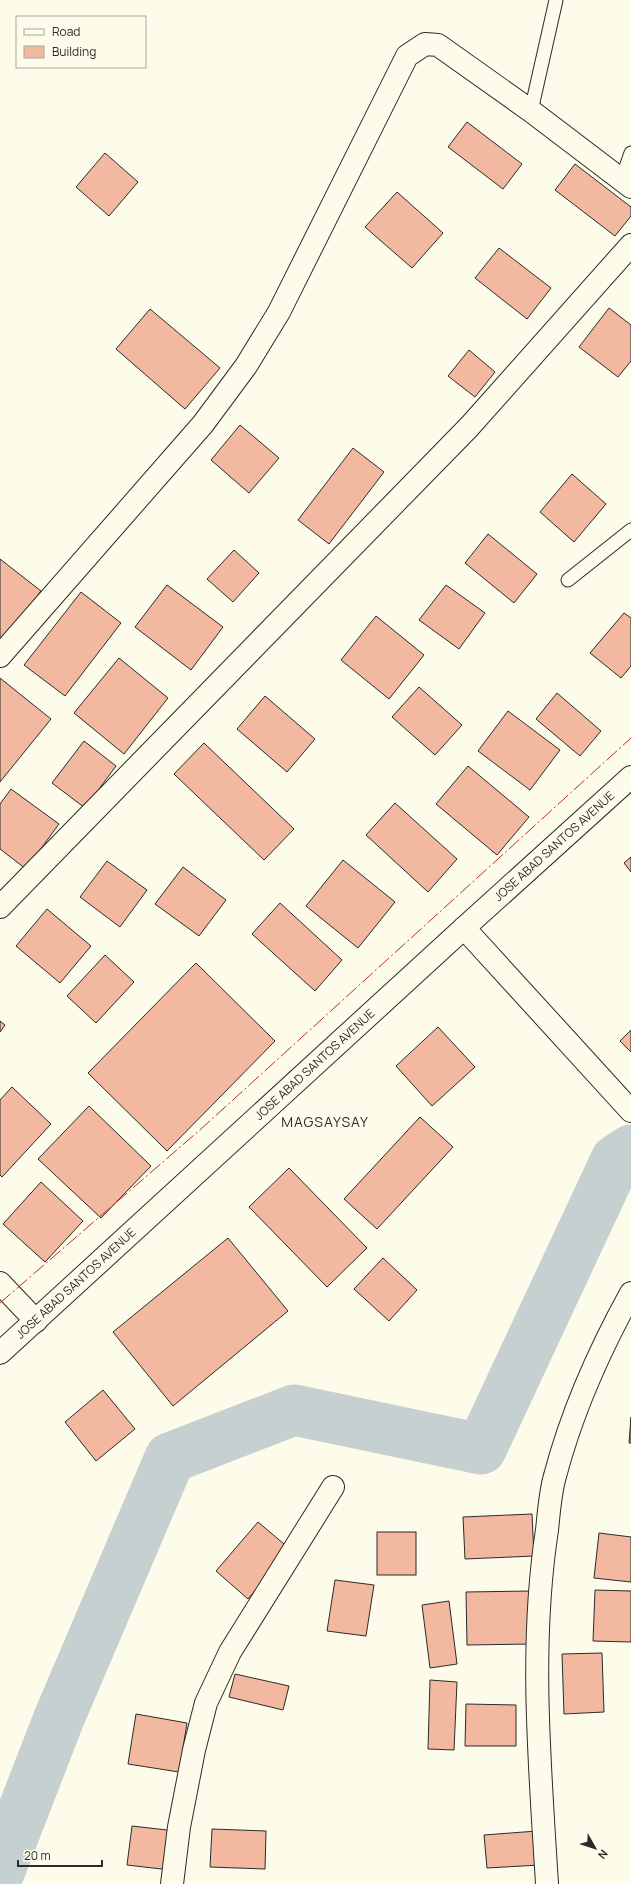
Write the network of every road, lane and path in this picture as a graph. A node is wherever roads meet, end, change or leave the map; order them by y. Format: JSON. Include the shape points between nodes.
{"nodes":[{"id":1,"x":556,"y":0,"type":"edge"},
{"id":2,"x":530,"y":111,"type":"junction"},
{"id":3,"x":631,"y":153,"type":"edge"},
{"id":4,"x":626,"y":183,"type":"edge"},
{"id":5,"x":631,"y":245,"type":"edge"},
{"id":6,"x":631,"y":530,"type":"edge"},
{"id":7,"x":568,"y":580,"type":"dead end"},
{"id":8,"x":0,"y":656,"type":"edge"},
{"id":9,"x":631,"y":777,"type":"edge"},
{"id":10,"x":0,"y":907,"type":"edge"},
{"id":11,"x":464,"y":928,"type":"junction"},
{"id":12,"x":631,"y":1111,"type":"edge"},
{"id":13,"x":0,"y":1283,"type":"edge"},
{"id":14,"x":631,"y":1293,"type":"edge"},
{"id":15,"x":36,"y":1321,"type":"junction"},
{"id":16,"x":0,"y":1353,"type":"edge"},
{"id":17,"x":333,"y":1487,"type":"dead end"},
{"id":18,"x":172,"y":1884,"type":"edge"},
{"id":19,"x":547,"y":1884,"type":"edge"}],
"edges":[{"from":1,"to":2,"type":"lane"},
{"from":2,"to":4,"type":"main road"},
{"from":2,"to":8,"type":"main road","via":[[438,45],[425,44],[407,56],[279,312],[246,366],[203,424]]},
{"from":3,"to":4,"type":"lane"},
{"from":5,"to":10,"type":"main road","via":[[469,427]]},
{"from":6,"to":7,"type":"lane"},
{"from":9,"to":11,"type":"main road","name":"JOSE ABAD SANTOS AVENUE"},
{"from":11,"to":12,"type":"main road"},
{"from":11,"to":15,"type":"main road","name":"JOSE ABAD SANTOS AVENUE"},
{"from":13,"to":15,"type":"main road"},
{"from":14,"to":19,"type":"main road","via":[[580,1396],[555,1477],[542,1562],[537,1662]]},
{"from":15,"to":16,"type":"main road","name":"JOSE ABAD SANTOS AVENUE"},
{"from":17,"to":18,"type":"main road","via":[[230,1652],[206,1703],[179,1827]]}]}
